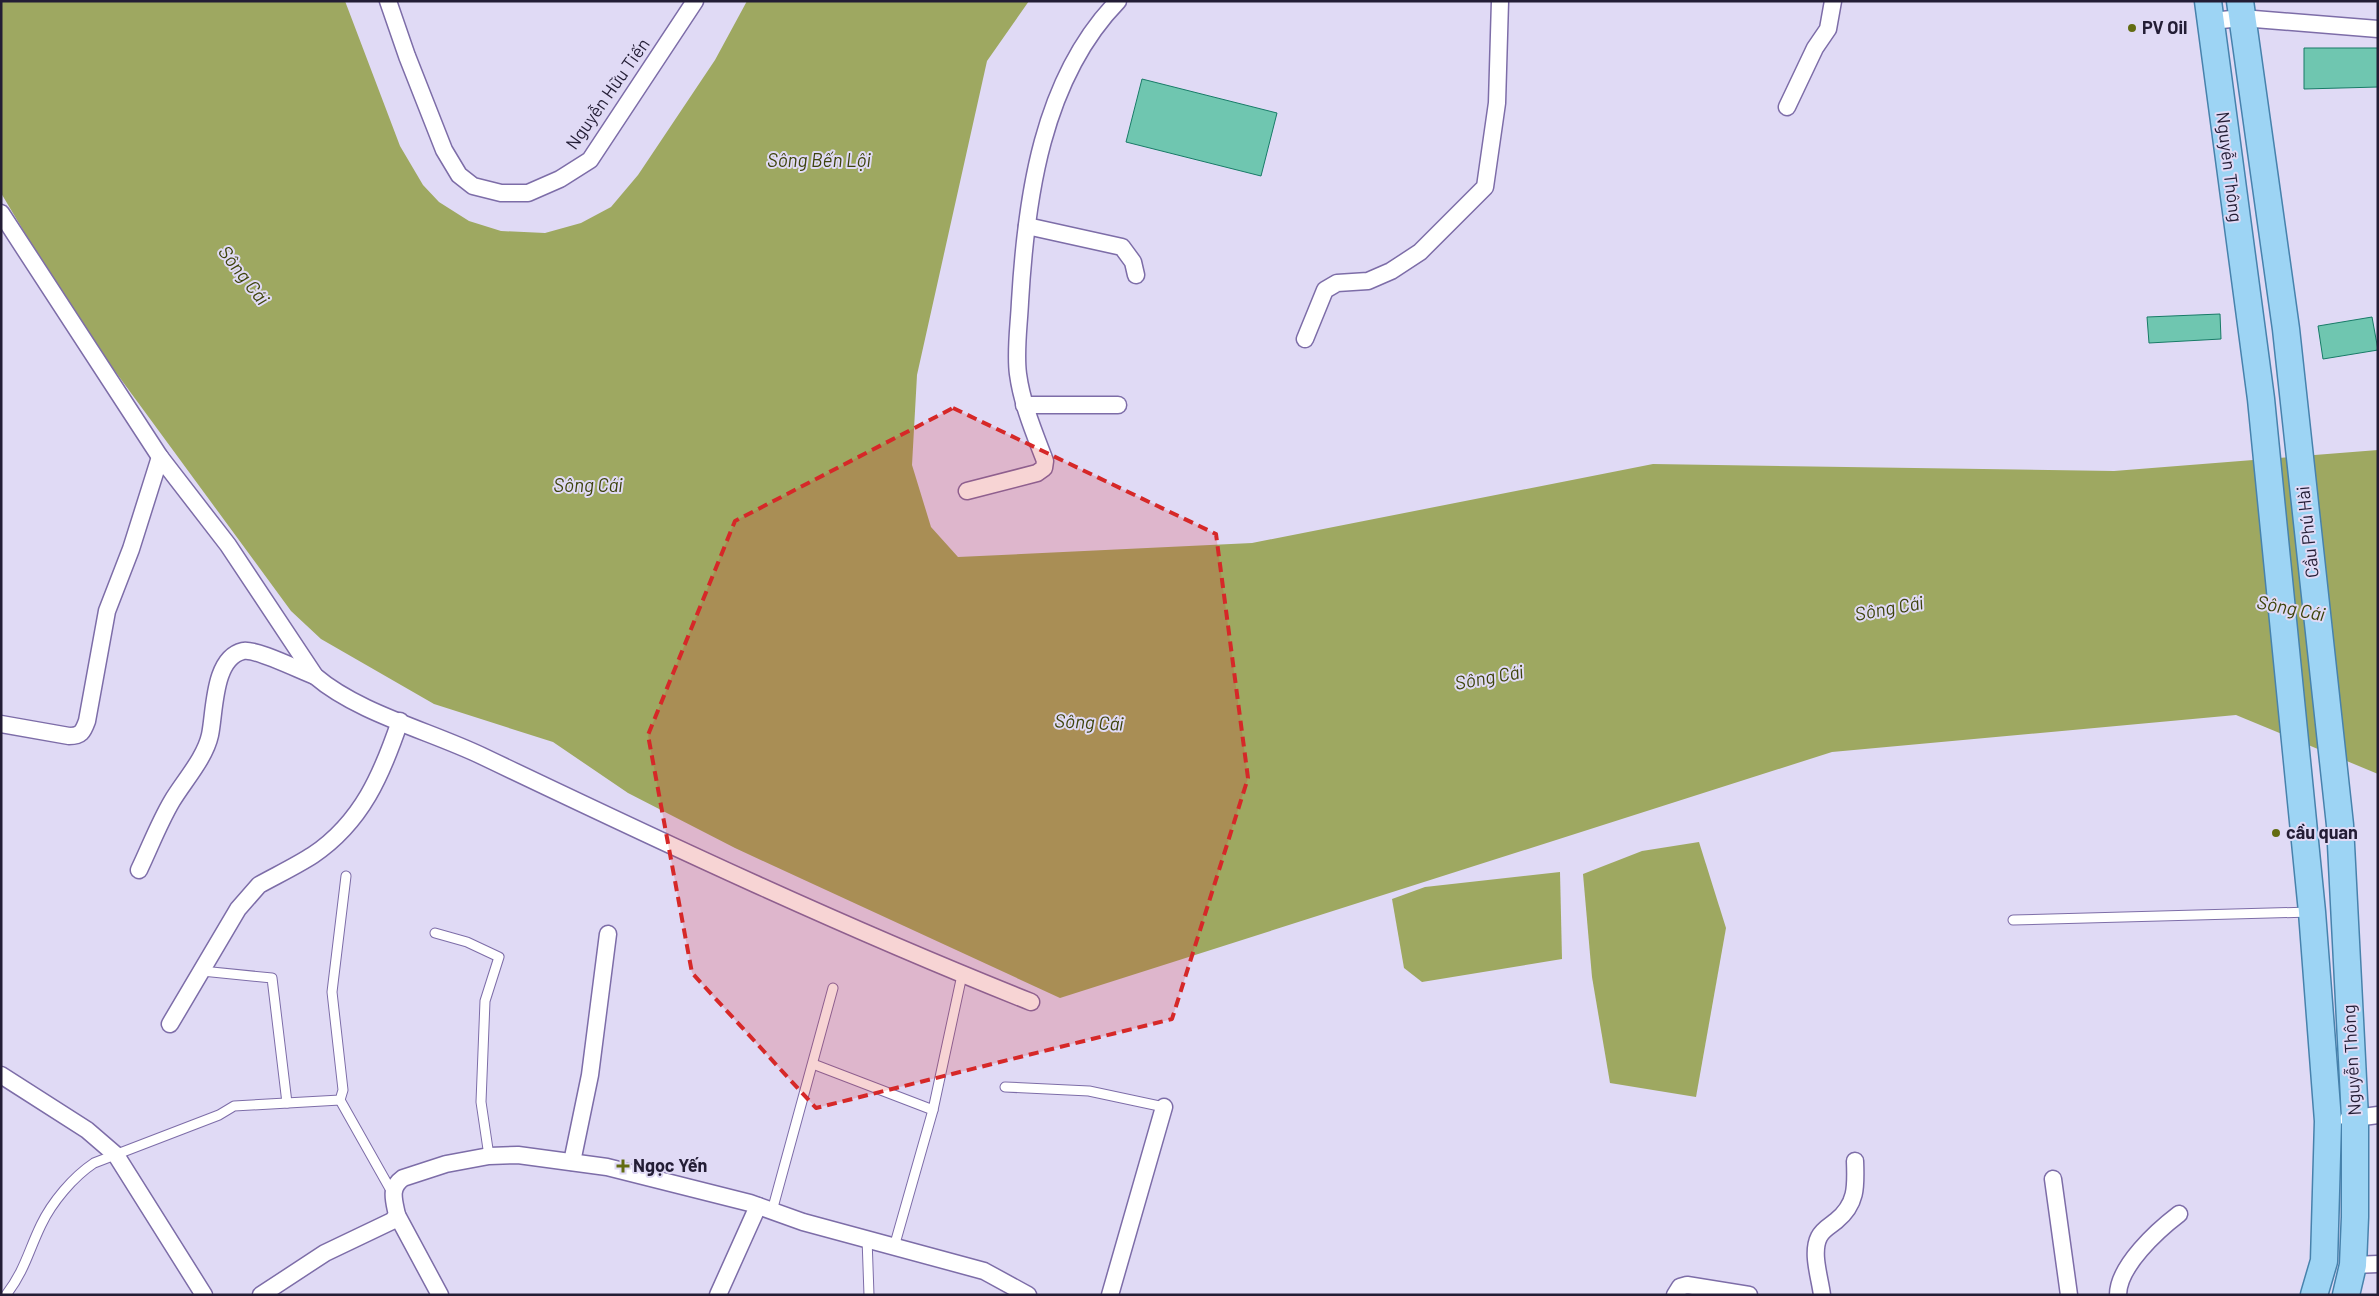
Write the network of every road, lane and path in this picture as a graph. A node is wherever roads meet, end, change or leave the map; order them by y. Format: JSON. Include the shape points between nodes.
{"nodes":[{"id":1,"x":388,"y":1,"type":"edge"},
{"id":2,"x":695,"y":1,"type":"edge"},
{"id":3,"x":1118,"y":1,"type":"edge"},
{"id":4,"x":1500,"y":1,"type":"edge"},
{"id":5,"x":1833,"y":1,"type":"edge"},
{"id":6,"x":2241,"y":10,"type":"edge"},
{"id":7,"x":2209,"y":11,"type":"edge"},
{"id":8,"x":2378,"y":29,"type":"edge"},
{"id":9,"x":1787,"y":106,"type":"dead end"},
{"id":10,"x":1,"y":213,"type":"edge"},
{"id":11,"x":1027,"y":226,"type":"junction"},
{"id":12,"x":1136,"y":275,"type":"dead end"},
{"id":13,"x":2286,"y":329,"type":"joint"},
{"id":14,"x":2251,"y":332,"type":"joint"},
{"id":15,"x":1305,"y":340,"type":"dead end"},
{"id":16,"x":1024,"y":405,"type":"junction"},
{"id":17,"x":1118,"y":405,"type":"dead end"},
{"id":18,"x":160,"y":457,"type":"junction"},
{"id":19,"x":967,"y":491,"type":"dead end"},
{"id":20,"x":314,"y":676,"type":"junction"},
{"id":21,"x":400,"y":721,"type":"junction"},
{"id":22,"x":1,"y":724,"type":"edge"},
{"id":23,"x":2340,"y":825,"type":"joint"},
{"id":24,"x":2304,"y":827,"type":"joint"},
{"id":25,"x":139,"y":870,"type":"dead end"},
{"id":26,"x":346,"y":876,"type":"dead end"},
{"id":27,"x":2312,"y":912,"type":"junction"},
{"id":28,"x":2013,"y":920,"type":"dead end"},
{"id":29,"x":436,"y":933,"type":"dead end"},
{"id":30,"x":608,"y":934,"type":"dead end"},
{"id":31,"x":202,"y":971,"type":"junction"},
{"id":32,"x":962,"y":975,"type":"junction"},
{"id":33,"x":833,"y":988,"type":"dead end"},
{"id":34,"x":1031,"y":1002,"type":"dead end"},
{"id":35,"x":170,"y":1024,"type":"dead end"},
{"id":36,"x":812,"y":1064,"type":"junction"},
{"id":37,"x":1,"y":1075,"type":"edge"},
{"id":38,"x":1005,"y":1087,"type":"dead end"},
{"id":39,"x":340,"y":1100,"type":"junction"},
{"id":40,"x":287,"y":1102,"type":"junction"},
{"id":41,"x":1164,"y":1107,"type":"joint"},
{"id":42,"x":934,"y":1110,"type":"junction"},
{"id":43,"x":2366,"y":1117,"type":"edge"},
{"id":44,"x":2328,"y":1121,"type":"junction"},
{"id":45,"x":116,"y":1155,"type":"junction"},
{"id":46,"x":489,"y":1156,"type":"junction"},
{"id":47,"x":1855,"y":1161,"type":"dead end"},
{"id":48,"x":572,"y":1162,"type":"junction"},
{"id":49,"x":2053,"y":1179,"type":"dead end"},
{"id":50,"x":393,"y":1194,"type":"junction"},
{"id":51,"x":765,"y":1208,"type":"junction"},
{"id":52,"x":2180,"y":1214,"type":"dead end"},
{"id":53,"x":397,"y":1215,"type":"junction"},
{"id":54,"x":867,"y":1238,"type":"junction"},
{"id":55,"x":894,"y":1246,"type":"junction"},
{"id":56,"x":2365,"y":1264,"type":"edge"},
{"id":57,"x":6,"y":1295,"type":"edge"},
{"id":58,"x":204,"y":1295,"type":"edge"},
{"id":59,"x":261,"y":1295,"type":"edge"},
{"id":60,"x":440,"y":1295,"type":"edge"},
{"id":61,"x":718,"y":1295,"type":"edge"},
{"id":62,"x":869,"y":1295,"type":"edge"},
{"id":63,"x":1028,"y":1295,"type":"edge"},
{"id":64,"x":1110,"y":1295,"type":"edge"},
{"id":65,"x":1675,"y":1295,"type":"edge"},
{"id":66,"x":1749,"y":1295,"type":"edge"},
{"id":67,"x":1822,"y":1295,"type":"edge"},
{"id":68,"x":2069,"y":1295,"type":"edge"},
{"id":69,"x":2118,"y":1295,"type":"edge"},
{"id":70,"x":2314,"y":1295,"type":"edge"},
{"id":71,"x":2346,"y":1295,"type":"edge"}],
"edges":[{"from":1,"to":2,"type":"street","name":"Nguyễn Hữu Tiến","via":[[444,150],[459,175],[474,186],[501,193],[528,194],[590,160]]},
{"from":3,"to":11,"type":"street","via":[[1102,18],[1062,89],[1040,152]]},
{"from":4,"to":15,"type":"street","via":[[1497,103],[1485,187],[1420,252],[1391,271],[1368,281],[1337,283],[1326,290]]},
{"from":5,"to":9,"type":"street","via":[[1828,29],[1815,48]]},
{"from":6,"to":7,"type":"street"},
{"from":6,"to":8,"type":"street"},
{"from":6,"to":13,"type":"main road","name":"Nguyễn Thông"},
{"from":7,"to":14,"type":"main road","name":"Nguyễn Thông"},
{"from":10,"to":18,"type":"street"},
{"from":11,"to":12,"type":"street","via":[[1122,247],[1133,262]]},
{"from":11,"to":16,"type":"street","via":[[1022,266],[1018,371]]},
{"from":13,"to":23,"type":"main road","name":"Cầu Phú Hài"},
{"from":14,"to":24,"type":"main road","name":"Cầu Phú Hài","via":[[2261,399]]},
{"from":16,"to":17,"type":"street"},
{"from":16,"to":19,"type":"street","via":[[1044,468],[1037,473]]},
{"from":18,"to":20,"type":"street","via":[[228,545]]},
{"from":18,"to":22,"type":"street","via":[[131,549],[107,611],[83,732],[69,736]]},
{"from":20,"to":21,"type":"street","via":[[330,689]]},
{"from":20,"to":25,"type":"street","via":[[255,651],[244,650],[221,670],[210,737],[160,822]]},
{"from":21,"to":31,"type":"street","via":[[374,789],[361,807],[314,854],[251,892]]},
{"from":21,"to":32,"type":"street","via":[[462,746],[624,824]]},
{"from":23,"to":43,"type":"main road","name":"Nguyễn Thông"},
{"from":24,"to":27,"type":"main road","name":"Nguyễn Thông"},
{"from":26,"to":39,"type":"lane","via":[[332,992],[343,1090]]},
{"from":27,"to":28,"type":"lane"},
{"from":27,"to":44,"type":"main road","name":"Nguyễn Thông"},
{"from":29,"to":46,"type":"lane","via":[[467,942],[499,957],[485,1001],[481,1102]]},
{"from":30,"to":48,"type":"street","via":[[590,1075]]},
{"from":31,"to":35,"type":"street"},
{"from":31,"to":40,"type":"lane","via":[[272,978]]},
{"from":32,"to":34,"type":"street"},
{"from":32,"to":42,"type":"lane"},
{"from":33,"to":36,"type":"lane"},
{"from":36,"to":42,"type":"lane"},
{"from":36,"to":51,"type":"lane"},
{"from":37,"to":45,"type":"street","via":[[87,1130]]},
{"from":38,"to":41,"type":"lane","via":[[1089,1091]]},
{"from":39,"to":40,"type":"lane"},
{"from":39,"to":50,"type":"lane"},
{"from":40,"to":45,"type":"lane","via":[[234,1106],[219,1115]]},
{"from":41,"to":64,"type":"street"},
{"from":42,"to":55,"type":"lane"},
{"from":43,"to":44,"type":"street"},
{"from":43,"to":56,"type":"main road","name":"Nguyễn Thông","via":[[2356,1217]]},
{"from":44,"to":70,"type":"main road","name":"Nguyễn Thông","via":[[2324,1261]]},
{"from":45,"to":57,"type":"lane","via":[[81,1172],[59,1198],[41,1225],[18,1280]]},
{"from":45,"to":58,"type":"street"},
{"from":46,"to":48,"type":"street","via":[[518,1155]]},
{"from":46,"to":50,"type":"street","via":[[446,1164],[403,1178],[395,1184]]},
{"from":47,"to":67,"type":"street","via":[[1853,1202],[1845,1214],[1819,1236],[1816,1250]]},
{"from":48,"to":51,"type":"street","via":[[628,1171]]},
{"from":49,"to":68,"type":"street"},
{"from":50,"to":53,"type":"street"},
{"from":51,"to":54,"type":"street","via":[[803,1222]]},
{"from":51,"to":61,"type":"street"},
{"from":52,"to":69,"type":"street","via":[[2167,1223],[2131,1262],[2118,1286]]},
{"from":53,"to":59,"type":"street","via":[[386,1225],[325,1253]]},
{"from":53,"to":60,"type":"street"},
{"from":54,"to":55,"type":"street"},
{"from":54,"to":62,"type":"lane"},
{"from":55,"to":63,"type":"street","via":[[984,1271]]},
{"from":56,"to":71,"type":"main road","name":"Nguyễn Thông"},
{"from":65,"to":66,"type":"street","via":[[1687,1285]]}]}
